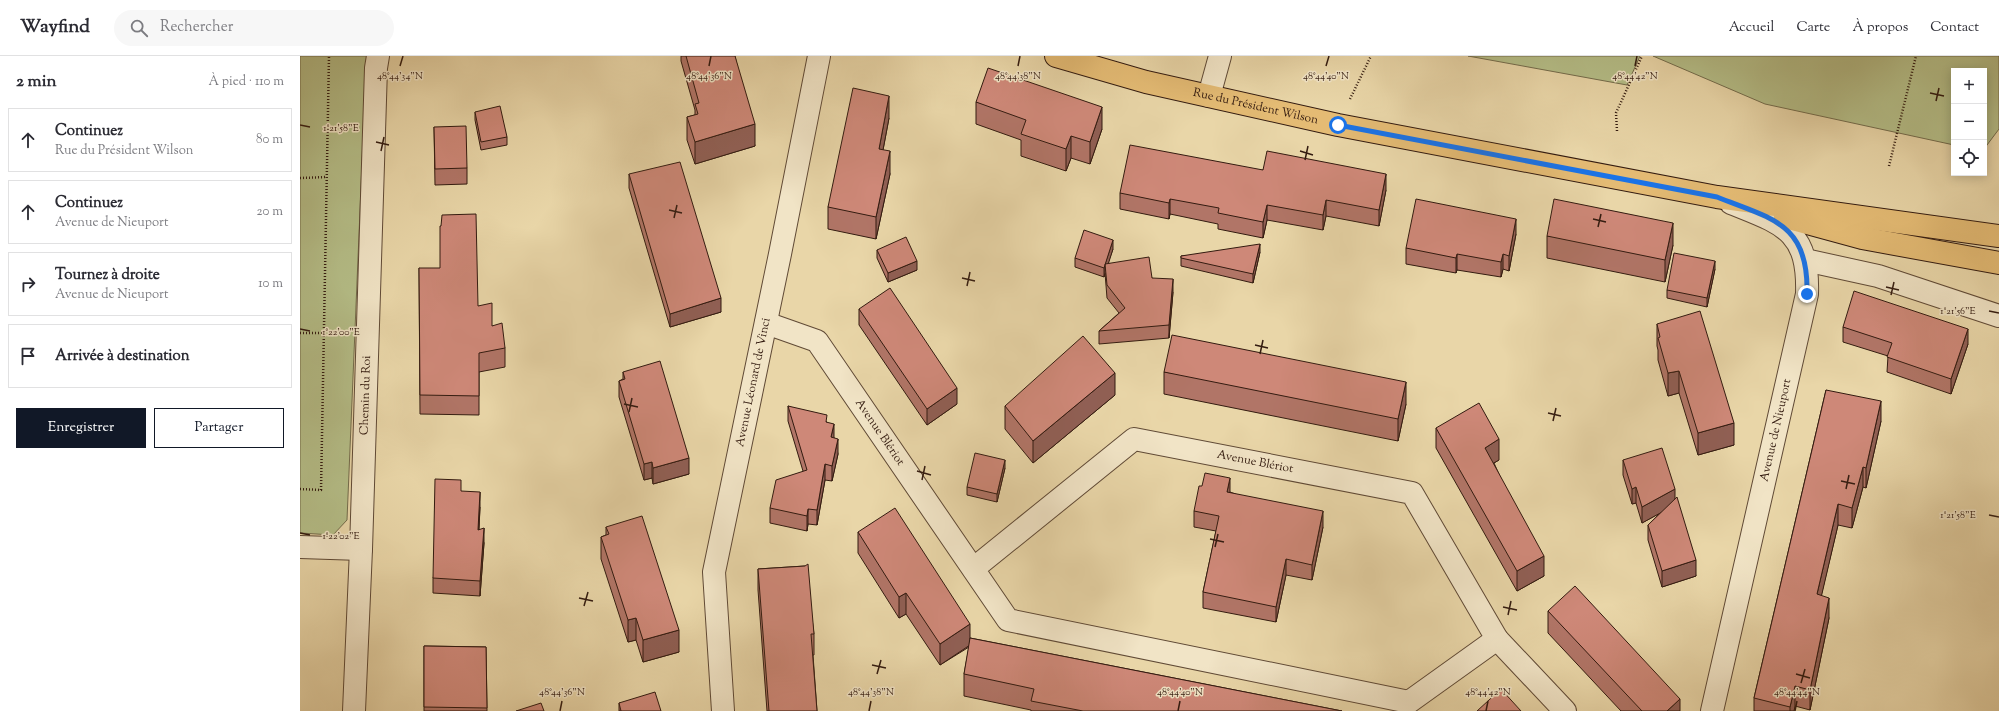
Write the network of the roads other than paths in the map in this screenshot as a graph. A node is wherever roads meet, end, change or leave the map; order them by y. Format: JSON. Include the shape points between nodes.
{"nodes":[{"id":1,"x":378,"y":56,"type":"edge"},
{"id":2,"x":819,"y":56,"type":"edge"},
{"id":3,"x":1056,"y":56,"type":"edge"},
{"id":4,"x":1220,"y":56,"type":"edge"},
{"id":5,"x":1209,"y":96,"type":"junction"},
{"id":6,"x":1717,"y":197,"type":"junction"},
{"id":7,"x":1999,"y":236,"type":"edge"},
{"id":8,"x":1805,"y":260,"type":"junction"},
{"id":9,"x":1994,"y":263,"type":"edge"},
{"id":10,"x":1999,"y":316,"type":"edge"},
{"id":11,"x":766,"y":323,"type":"junction"},
{"id":12,"x":300,"y":547,"type":"edge"},
{"id":13,"x":361,"y":549,"type":"junction"},
{"id":14,"x":973,"y":569,"type":"junction"},
{"id":15,"x":1497,"y":640,"type":"junction"},
{"id":16,"x":354,"y":711,"type":"edge"},
{"id":17,"x":723,"y":711,"type":"edge"},
{"id":18,"x":1565,"y":711,"type":"edge"},
{"id":19,"x":1712,"y":711,"type":"edge"}],
"edges":[{"from":1,"to":13,"type":"street","name":"Chemin du Roi","via":[[375,76]]},
{"from":2,"to":11,"type":"street","name":"Avenue Léonard de Vinci"},
{"from":3,"to":5,"type":"main road","name":"Rue du Président Wilson","via":[[1146,82]]},
{"from":4,"to":5,"type":"street"},
{"from":5,"to":6,"type":"main road","name":"Rue du Président Wilson","via":[[1338,125]]},
{"from":6,"to":7,"type":"main road"},
{"from":6,"to":8,"type":"street","name":"Avenue de Nieuport","via":[[1781,225],[1797,240]]},
{"from":6,"to":9,"type":"main road","via":[[1824,229]]},
{"from":8,"to":10,"type":"street","via":[[1878,276]]},
{"from":8,"to":19,"type":"street","name":"Avenue de Nieuport","via":[[1808,272],[1807,294]]},
{"from":11,"to":14,"type":"street","name":"Avenue Blériot","via":[[817,341]]},
{"from":11,"to":17,"type":"street","name":"Avenue Léonard de Vinci","via":[[714,572]]},
{"from":12,"to":13,"type":"street"},
{"from":13,"to":16,"type":"street","name":"Chemin du Roi"},
{"from":14,"to":15,"type":"street","name":"Avenue Blériot","via":[[1008,620],[1409,702]]},
{"from":14,"to":15,"type":"street","name":"Avenue Blériot","via":[[1134,439],[1412,493]]},
{"from":15,"to":18,"type":"street","name":"Avenue Blériot"}]}
